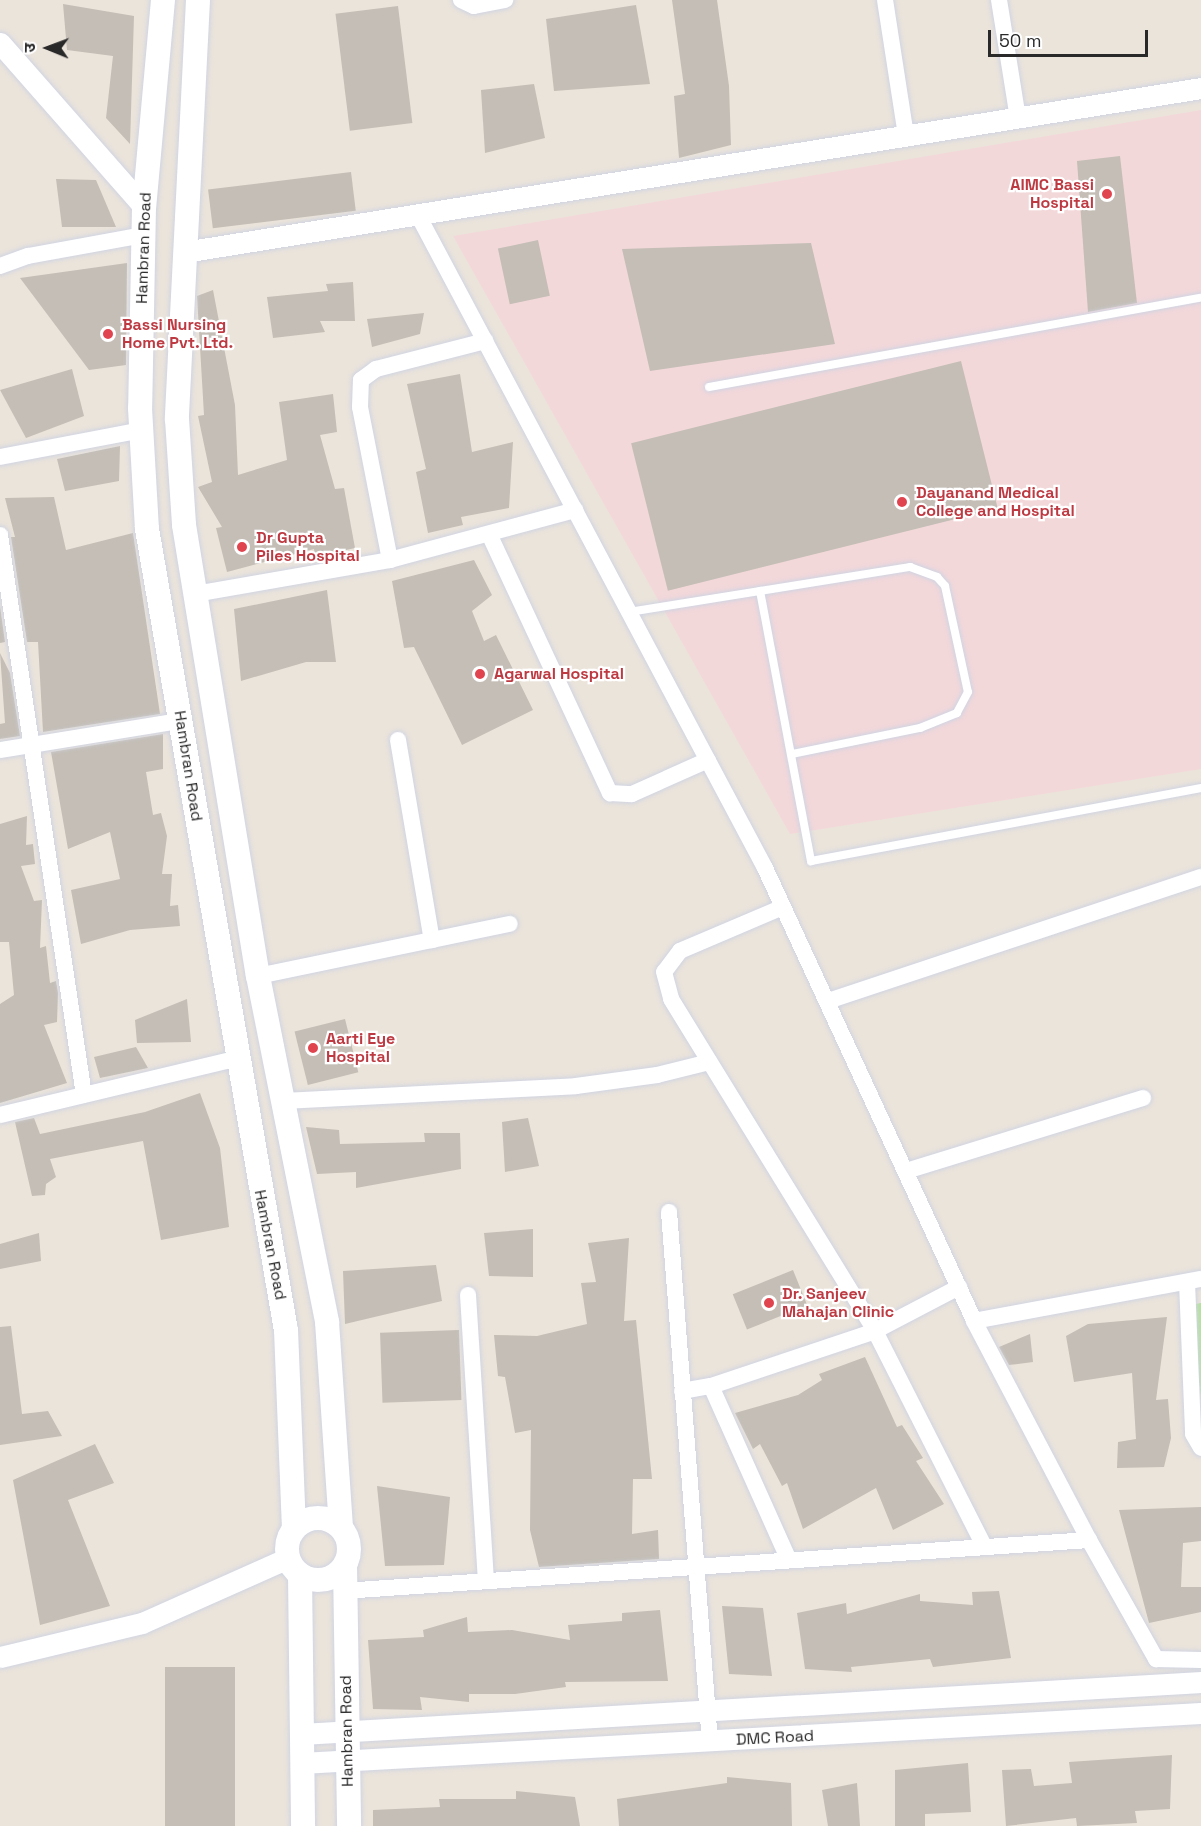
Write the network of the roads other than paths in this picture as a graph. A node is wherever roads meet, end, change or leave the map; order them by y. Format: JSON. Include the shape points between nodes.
{"nodes":[{"id":1,"x":163,"y":0,"type":"edge"},
{"id":2,"x":198,"y":0,"type":"edge"},
{"id":3,"x":461,"y":0,"type":"edge"},
{"id":4,"x":505,"y":0,"type":"edge"},
{"id":5,"x":885,"y":0,"type":"edge"},
{"id":6,"x":999,"y":0,"type":"edge"},
{"id":7,"x":0,"y":43,"type":"edge"},
{"id":8,"x":1201,"y":88,"type":"edge"},
{"id":9,"x":1018,"y":118,"type":"junction"},
{"id":10,"x":906,"y":136,"type":"junction"},
{"id":11,"x":144,"y":207,"type":"junction"},
{"id":12,"x":418,"y":217,"type":"junction"},
{"id":13,"x":144,"y":235,"type":"junction"},
{"id":14,"x":184,"y":252,"type":"junction"},
{"id":15,"x":0,"y":266,"type":"edge"},
{"id":16,"x":1201,"y":298,"type":"edge"},
{"id":17,"x":485,"y":341,"type":"junction"},
{"id":18,"x":709,"y":387,"type":"dead end"},
{"id":19,"x":141,"y":430,"type":"junction"},
{"id":20,"x":0,"y":457,"type":"edge"},
{"id":21,"x":575,"y":510,"type":"junction"},
{"id":22,"x":0,"y":535,"type":"edge"},
{"id":23,"x":490,"y":536,"type":"junction"},
{"id":24,"x":390,"y":560,"type":"junction"},
{"id":25,"x":760,"y":591,"type":"junction"},
{"id":26,"x":195,"y":594,"type":"junction"},
{"id":27,"x":628,"y":612,"type":"junction"},
{"id":28,"x":180,"y":721,"type":"junction"},
{"id":29,"x":398,"y":740,"type":"dead end"},
{"id":30,"x":31,"y":745,"type":"junction"},
{"id":31,"x":0,"y":750,"type":"edge"},
{"id":32,"x":792,"y":754,"type":"junction"},
{"id":33,"x":708,"y":760,"type":"junction"},
{"id":34,"x":1201,"y":788,"type":"edge"},
{"id":35,"x":1201,"y":876,"type":"edge"},
{"id":36,"x":783,"y":907,"type":"junction"},
{"id":37,"x":510,"y":924,"type":"dead end"},
{"id":38,"x":432,"y":940,"type":"junction"},
{"id":39,"x":258,"y":976,"type":"junction"},
{"id":40,"x":828,"y":1001,"type":"junction"},
{"id":41,"x":236,"y":1059,"type":"junction"},
{"id":42,"x":709,"y":1062,"type":"junction"},
{"id":43,"x":84,"y":1095,"type":"junction"},
{"id":44,"x":1143,"y":1098,"type":"dead end"},
{"id":45,"x":283,"y":1101,"type":"junction"},
{"id":46,"x":0,"y":1115,"type":"edge"},
{"id":47,"x":906,"y":1171,"type":"junction"},
{"id":48,"x":669,"y":1212,"type":"dead end"},
{"id":49,"x":1194,"y":1280,"type":"edge"},
{"id":50,"x":959,"y":1287,"type":"junction"},
{"id":51,"x":468,"y":1295,"type":"dead end"},
{"id":52,"x":974,"y":1321,"type":"junction"},
{"id":53,"x":874,"y":1331,"type":"junction"},
{"id":54,"x":711,"y":1386,"type":"junction"},
{"id":55,"x":682,"y":1391,"type":"junction"},
{"id":56,"x":1201,"y":1448,"type":"edge"},
{"id":57,"x":341,"y":1527,"type":"junction"},
{"id":58,"x":294,"y":1528,"type":"junction"},
{"id":59,"x":1089,"y":1540,"type":"junction"},
{"id":60,"x":984,"y":1546,"type":"junction"},
{"id":61,"x":788,"y":1558,"type":"junction"},
{"id":62,"x":694,"y":1564,"type":"junction"},
{"id":63,"x":345,"y":1565,"type":"junction"},
{"id":64,"x":294,"y":1566,"type":"junction"},
{"id":65,"x":486,"y":1579,"type":"junction"},
{"id":66,"x":343,"y":1591,"type":"junction"},
{"id":67,"x":0,"y":1657,"type":"edge"},
{"id":68,"x":1201,"y":1660,"type":"edge"},
{"id":69,"x":1201,"y":1682,"type":"edge"},
{"id":70,"x":707,"y":1711,"type":"junction"},
{"id":71,"x":1201,"y":1713,"type":"edge"},
{"id":72,"x":347,"y":1731,"type":"junction"},
{"id":73,"x":301,"y":1734,"type":"junction"},
{"id":74,"x":710,"y":1742,"type":"junction"},
{"id":75,"x":348,"y":1760,"type":"junction"},
{"id":76,"x":301,"y":1763,"type":"junction"},
{"id":77,"x":303,"y":1826,"type":"edge"},
{"id":78,"x":349,"y":1826,"type":"edge"}],
"edges":[{"from":1,"to":11,"type":"main road","name":"Hambran Road"},
{"from":2,"to":14,"type":"main road"},
{"from":3,"to":4,"type":"street","via":[[474,6]]},
{"from":5,"to":10,"type":"street"},
{"from":6,"to":9,"type":"street"},
{"from":7,"to":11,"type":"street"},
{"from":8,"to":9,"type":"street"},
{"from":9,"to":10,"type":"street"},
{"from":10,"to":12,"type":"street"},
{"from":11,"to":13,"type":"main road","name":"Hambran Road"},
{"from":12,"to":14,"type":"street"},
{"from":12,"to":17,"type":"street"},
{"from":13,"to":15,"type":"street","via":[[28,256]]},
{"from":13,"to":19,"type":"main road","name":"Hambran Road"},
{"from":14,"to":26,"type":"main road","via":[[177,419],[184,525]]},
{"from":16,"to":18,"type":"lane"},
{"from":17,"to":21,"type":"street"},
{"from":17,"to":24,"type":"street","via":[[376,369],[361,380],[360,407]]},
{"from":19,"to":20,"type":"street"},
{"from":19,"to":28,"type":"main road","name":"Hambran Road","via":[[147,529]]},
{"from":21,"to":23,"type":"street"},
{"from":21,"to":27,"type":"street"},
{"from":22,"to":30,"type":"street"},
{"from":23,"to":24,"type":"street"},
{"from":23,"to":33,"type":"street","via":[[610,793],[632,794]]},
{"from":24,"to":26,"type":"street"},
{"from":25,"to":27,"type":"lane"},
{"from":25,"to":32,"type":"lane"},
{"from":25,"to":32,"type":"lane","via":[[910,567],[926,569],[945,586],[957,632],[968,692],[957,713],[920,728]]},
{"from":26,"to":39,"type":"main road"},
{"from":27,"to":33,"type":"street"},
{"from":28,"to":30,"type":"street"},
{"from":28,"to":41,"type":"main road","name":"Hambran Road"},
{"from":29,"to":38,"type":"street"},
{"from":30,"to":31,"type":"street"},
{"from":30,"to":43,"type":"street"},
{"from":32,"to":34,"type":"lane","via":[[811,861]]},
{"from":33,"to":36,"type":"street"},
{"from":35,"to":40,"type":"street"},
{"from":36,"to":40,"type":"street"},
{"from":36,"to":42,"type":"street","via":[[689,946],[668,962],[664,972],[671,999]]},
{"from":37,"to":38,"type":"street"},
{"from":38,"to":39,"type":"street"},
{"from":39,"to":45,"type":"main road"},
{"from":40,"to":47,"type":"street"},
{"from":41,"to":43,"type":"street"},
{"from":41,"to":58,"type":"main road","name":"Hambran Road","via":[[286,1330]]},
{"from":42,"to":45,"type":"street","via":[[657,1075],[576,1086]]},
{"from":42,"to":53,"type":"street"},
{"from":43,"to":46,"type":"street"},
{"from":44,"to":47,"type":"street"},
{"from":45,"to":57,"type":"main road","via":[[327,1322]]},
{"from":47,"to":50,"type":"street"},
{"from":48,"to":55,"type":"street"},
{"from":49,"to":52,"type":"street"},
{"from":49,"to":56,"type":"street","via":[[1192,1434]]},
{"from":50,"to":52,"type":"street"},
{"from":50,"to":53,"type":"street"},
{"from":51,"to":65,"type":"street"},
{"from":52,"to":59,"type":"street"},
{"from":53,"to":54,"type":"street"},
{"from":53,"to":60,"type":"street"},
{"from":54,"to":55,"type":"street"},
{"from":54,"to":61,"type":"street"},
{"from":55,"to":62,"type":"street"},
{"from":57,"to":58,"type":"main road","via":[[312,1518]]},
{"from":57,"to":63,"type":"main road","via":[[349,1545]]},
{"from":58,"to":64,"type":"main road"},
{"from":59,"to":60,"type":"street"},
{"from":59,"to":68,"type":"street","via":[[1156,1659]]},
{"from":60,"to":61,"type":"street"},
{"from":61,"to":62,"type":"street"},
{"from":62,"to":65,"type":"street"},
{"from":62,"to":70,"type":"street"},
{"from":63,"to":64,"type":"main road","via":[[329,1578]]},
{"from":63,"to":66,"type":"main road","name":"Hambran Road"},
{"from":64,"to":67,"type":"street","via":[[142,1623]]},
{"from":64,"to":73,"type":"main road"},
{"from":65,"to":66,"type":"street"},
{"from":66,"to":72,"type":"main road","name":"Hambran Road"},
{"from":69,"to":70,"type":"street"},
{"from":70,"to":72,"type":"street"},
{"from":70,"to":74,"type":"street"},
{"from":71,"to":74,"type":"street","name":"DMC Road"},
{"from":72,"to":73,"type":"street"},
{"from":72,"to":75,"type":"main road","name":"Hambran Road"},
{"from":73,"to":76,"type":"main road"},
{"from":74,"to":75,"type":"street","name":"DMC Road"},
{"from":75,"to":76,"type":"street","name":"DMC Road"},
{"from":75,"to":78,"type":"main road","name":"Hambran Road"},
{"from":76,"to":77,"type":"main road"}]}
